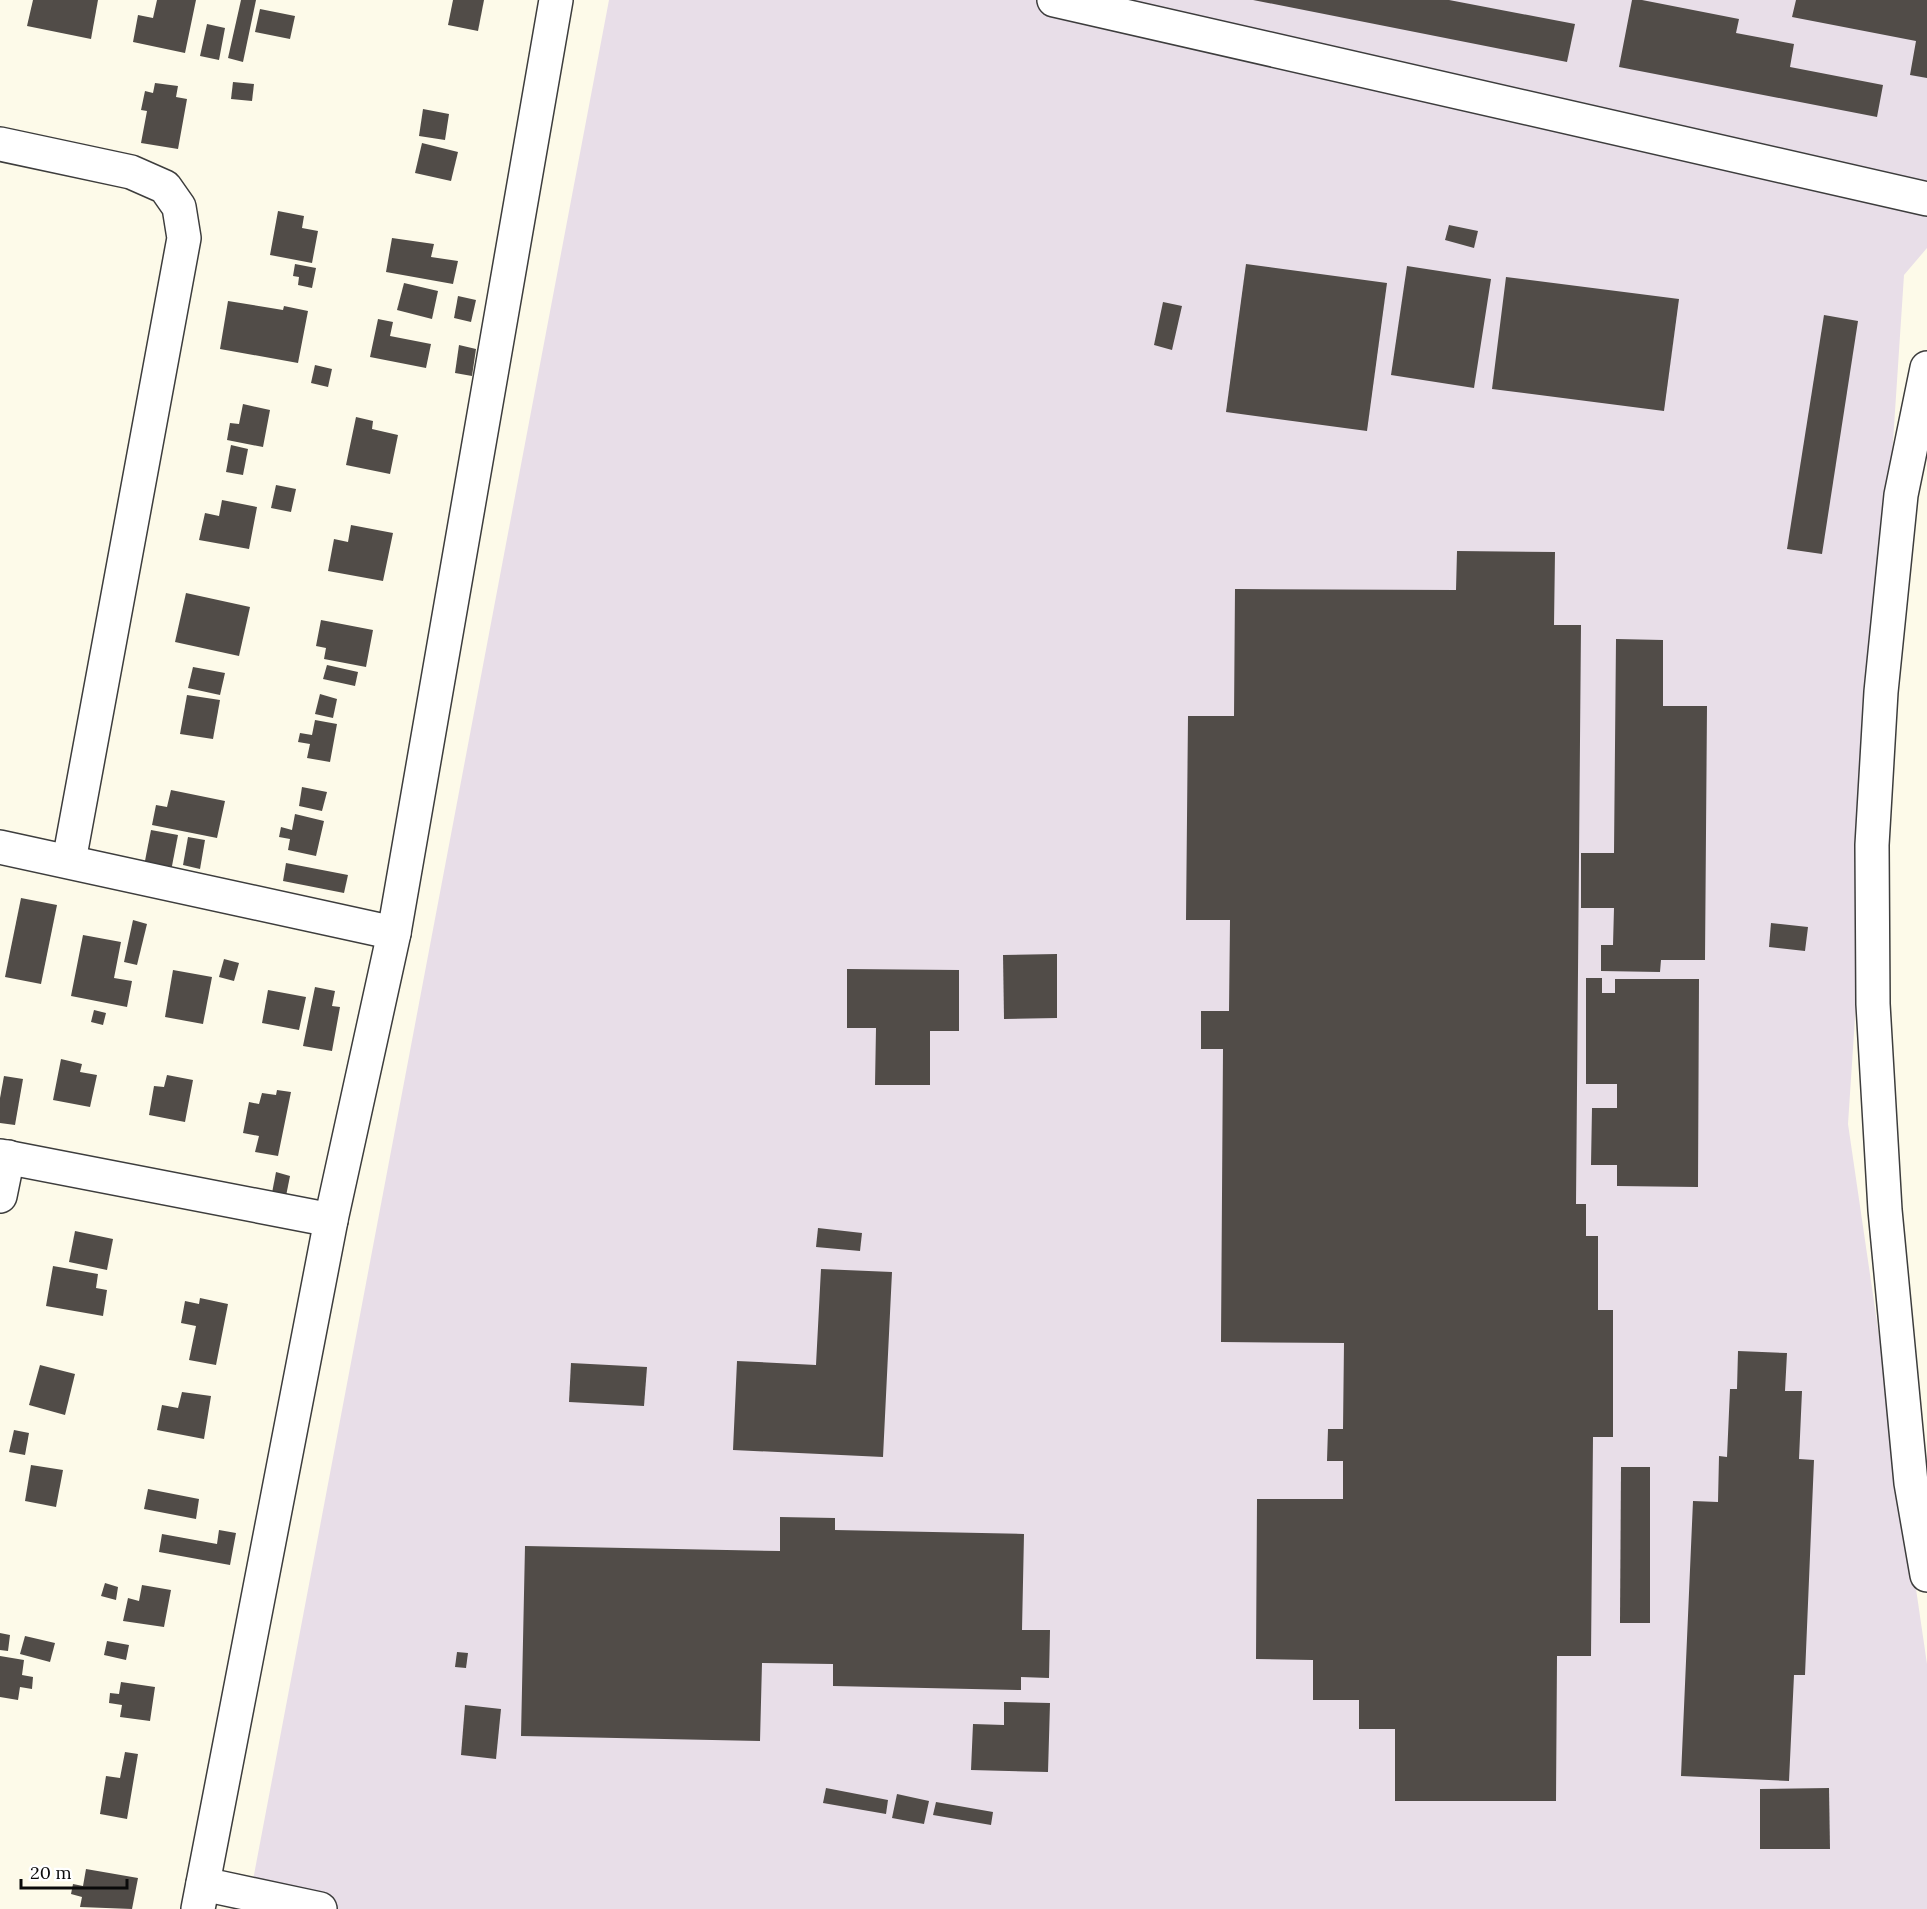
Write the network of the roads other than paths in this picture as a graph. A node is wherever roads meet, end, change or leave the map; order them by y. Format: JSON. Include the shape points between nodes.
{"nodes":[{"id":1,"x":556,"y":0,"type":"edge"},
{"id":2,"x":1054,"y":0,"type":"edge"},
{"id":3,"x":0,"y":144,"type":"edge"},
{"id":4,"x":1927,"y":199,"type":"edge"},
{"id":5,"x":1927,"y":368,"type":"edge"},
{"id":6,"x":0,"y":847,"type":"edge"},
{"id":7,"x":69,"y":861,"type":"junction"},
{"id":8,"x":394,"y":933,"type":"junction"},
{"id":9,"x":4,"y":1156,"type":"edge"},
{"id":10,"x":0,"y":1196,"type":"edge"},
{"id":11,"x":331,"y":1220,"type":"junction"},
{"id":12,"x":1927,"y":1575,"type":"edge"},
{"id":13,"x":200,"y":1897,"type":"edge"},
{"id":14,"x":320,"y":1909,"type":"edge"}],
"edges":[{"from":1,"to":8,"type":"street"},
{"from":2,"to":4,"type":"street"},
{"from":3,"to":7,"type":"street","via":[[131,172],[165,187],[179,207],[184,238]]},
{"from":5,"to":12,"type":"street","via":[[1901,495],[1881,692],[1872,857],[1873,1004],[1885,1210],[1911,1483]]},
{"from":6,"to":7,"type":"street"},
{"from":7,"to":8,"type":"street"},
{"from":8,"to":11,"type":"street"},
{"from":9,"to":10,"type":"street"},
{"from":9,"to":11,"type":"street"},
{"from":11,"to":13,"type":"street"},
{"from":13,"to":14,"type":"street"}]}
